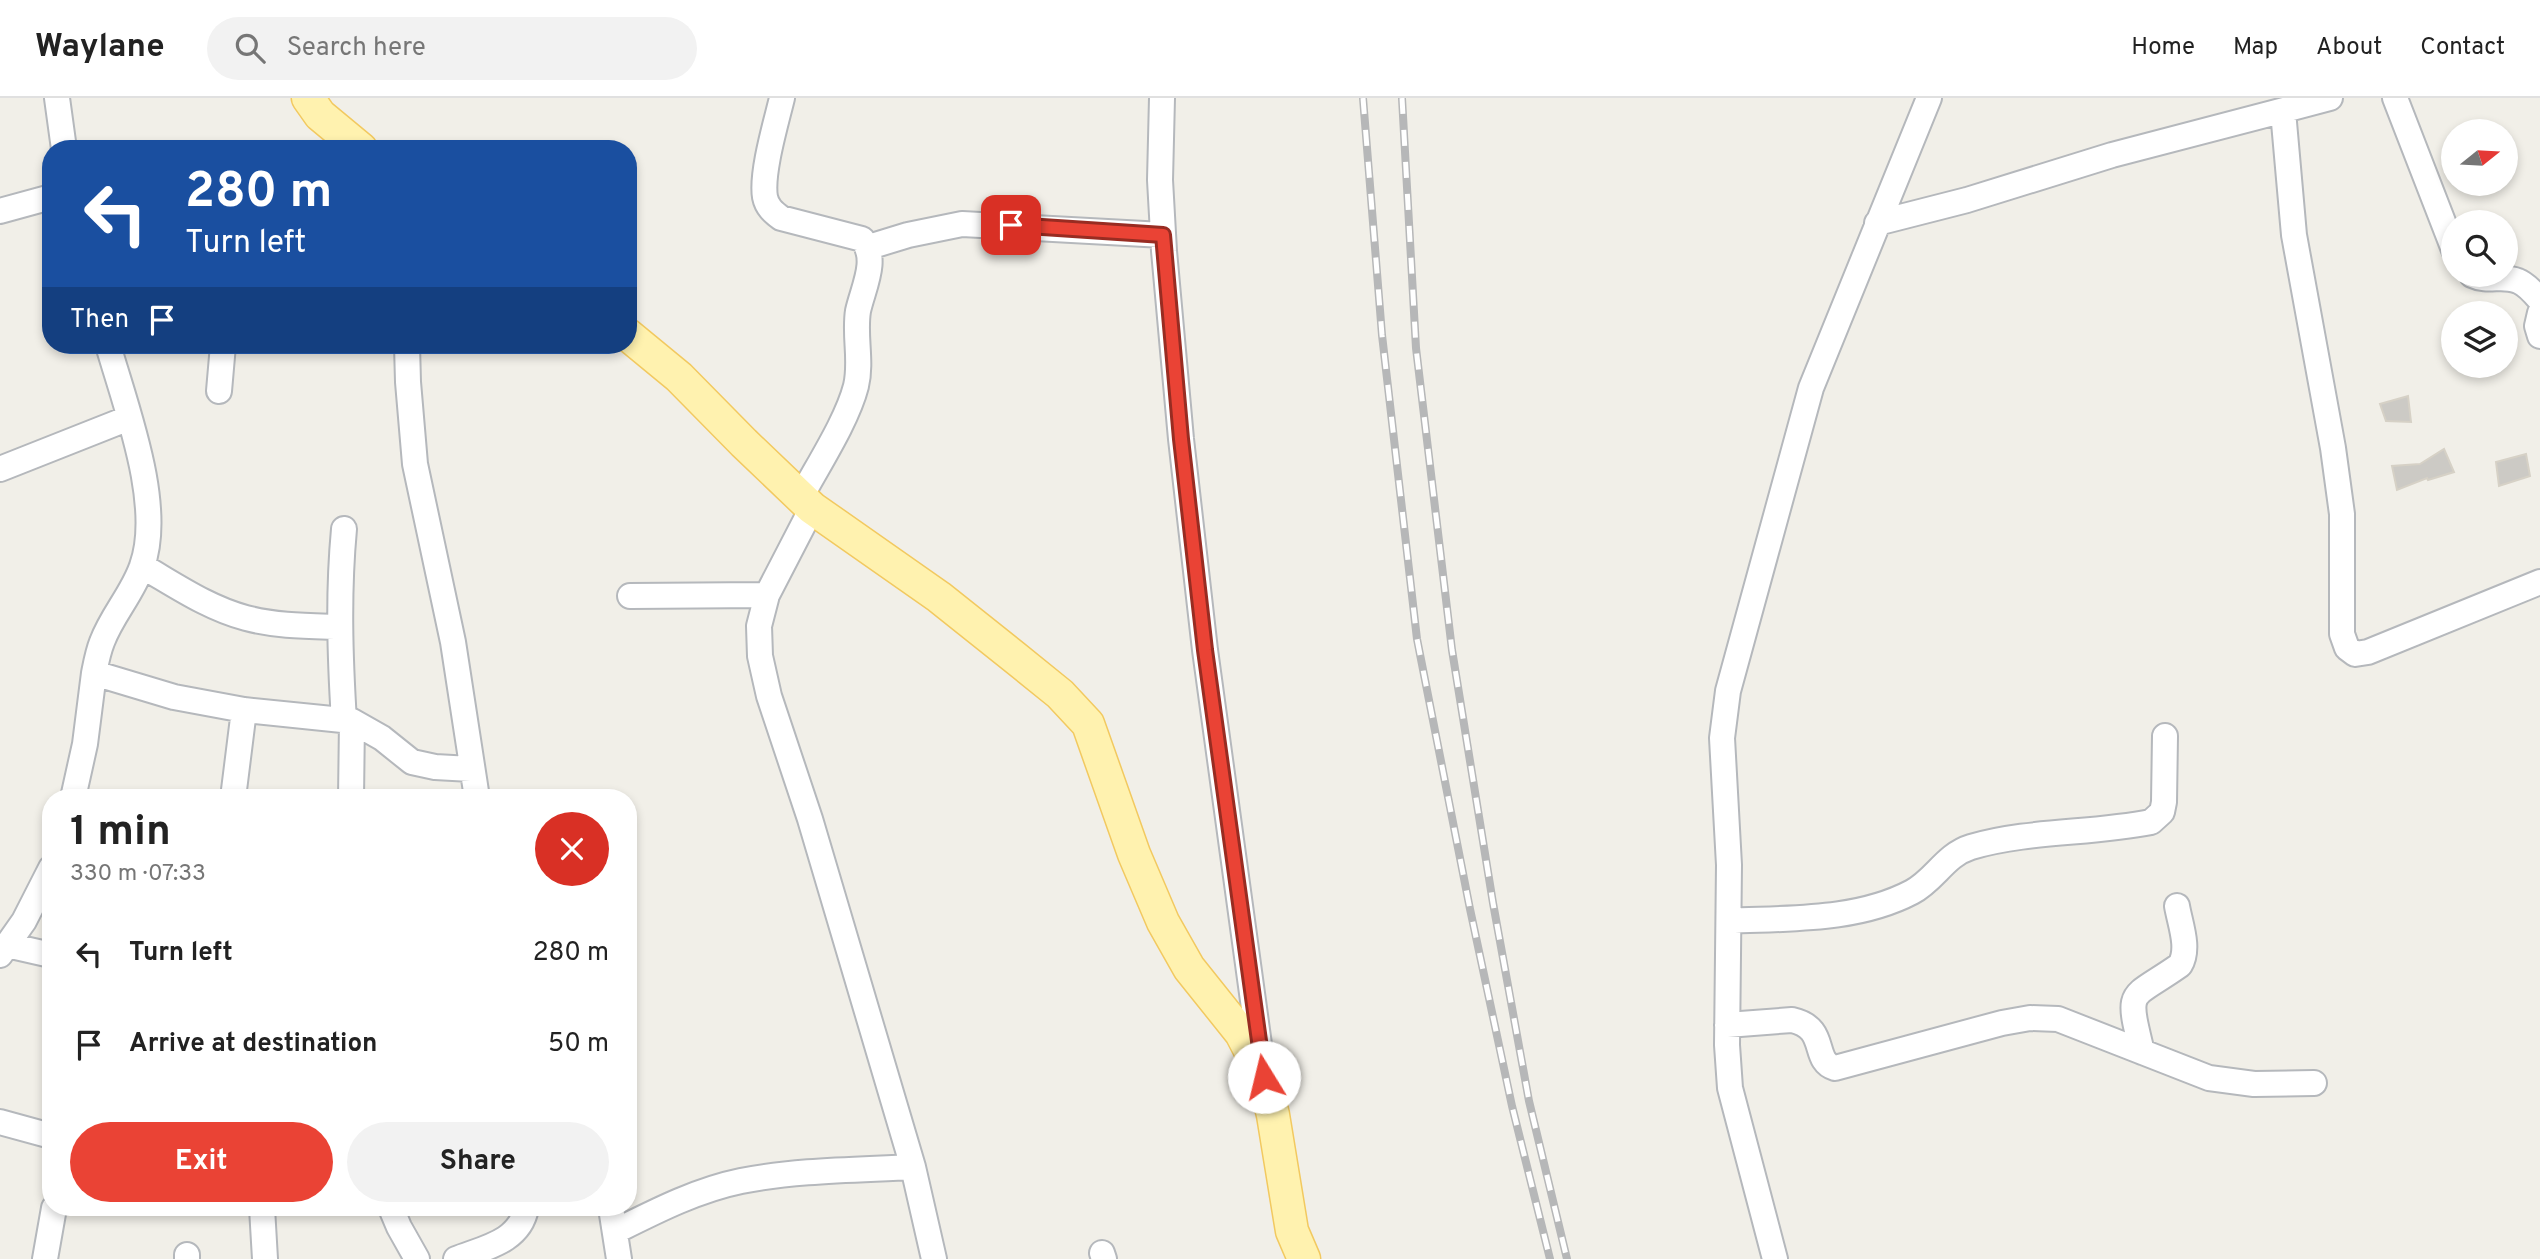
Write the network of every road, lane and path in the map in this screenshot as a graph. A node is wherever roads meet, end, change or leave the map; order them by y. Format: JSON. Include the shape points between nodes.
{"nodes":[{"id":1,"x":57,"y":98,"type":"edge"},
{"id":2,"x":307,"y":98,"type":"edge"},
{"id":3,"x":782,"y":98,"type":"edge"},
{"id":4,"x":1162,"y":98,"type":"edge"},
{"id":5,"x":1929,"y":98,"type":"edge"},
{"id":6,"x":2330,"y":98,"type":"edge"},
{"id":7,"x":2395,"y":98,"type":"edge"},
{"id":8,"x":2283,"y":111,"type":"junction"},
{"id":9,"x":63,"y":140,"type":"edge"},
{"id":10,"x":347,"y":140,"type":"edge"},
{"id":11,"x":42,"y":199,"type":"edge"},
{"id":12,"x":0,"y":211,"type":"edge"},
{"id":13,"x":2441,"y":217,"type":"edge"},
{"id":14,"x":1877,"y":223,"type":"junction"},
{"id":15,"x":1163,"y":235,"type":"junction"},
{"id":16,"x":869,"y":247,"type":"junction"},
{"id":17,"x":2518,"y":281,"type":"edge"},
{"id":18,"x":2540,"y":300,"type":"edge"},
{"id":19,"x":2540,"y":313,"type":"edge"},
{"id":20,"x":2540,"y":336,"type":"edge"},
{"id":21,"x":637,"y":342,"type":"edge"},
{"id":22,"x":111,"y":354,"type":"edge"},
{"id":23,"x":222,"y":354,"type":"edge"},
{"id":24,"x":407,"y":354,"type":"edge"},
{"id":25,"x":219,"y":391,"type":"dead end"},
{"id":26,"x":129,"y":418,"type":"junction"},
{"id":27,"x":0,"y":469,"type":"edge"},
{"id":28,"x":806,"y":503,"type":"junction"},
{"id":29,"x":344,"y":529,"type":"dead end"},
{"id":30,"x":142,"y":566,"type":"junction"},
{"id":31,"x":2540,"y":582,"type":"edge"},
{"id":32,"x":767,"y":595,"type":"junction"},
{"id":33,"x":631,"y":596,"type":"dead end"},
{"id":34,"x":339,"y":627,"type":"junction"},
{"id":35,"x":94,"y":673,"type":"junction"},
{"id":36,"x":244,"y":710,"type":"junction"},
{"id":37,"x":348,"y":721,"type":"junction"},
{"id":38,"x":2165,"y":736,"type":"dead end"},
{"id":39,"x":471,"y":769,"type":"junction"},
{"id":40,"x":75,"y":789,"type":"edge"},
{"id":41,"x":234,"y":789,"type":"edge"},
{"id":42,"x":351,"y":789,"type":"edge"},
{"id":43,"x":475,"y":789,"type":"edge"},
{"id":44,"x":42,"y":886,"type":"edge"},
{"id":45,"x":2177,"y":906,"type":"dead end"},
{"id":46,"x":1729,"y":921,"type":"junction"},
{"id":47,"x":4,"y":950,"type":"edge"},
{"id":48,"x":42,"y":954,"type":"edge"},
{"id":49,"x":1727,"y":1025,"type":"junction"},
{"id":50,"x":2141,"y":1052,"type":"junction"},
{"id":51,"x":1264,"y":1077,"type":"junction"},
{"id":52,"x":2314,"y":1083,"type":"dead end"},
{"id":53,"x":0,"y":1122,"type":"edge"},
{"id":54,"x":42,"y":1134,"type":"edge"},
{"id":55,"x":913,"y":1167,"type":"junction"},
{"id":56,"x":637,"y":1214,"type":"edge"},
{"id":57,"x":53,"y":1216,"type":"edge"},
{"id":58,"x":262,"y":1216,"type":"edge"},
{"id":59,"x":394,"y":1216,"type":"edge"},
{"id":60,"x":523,"y":1216,"type":"edge"},
{"id":61,"x":613,"y":1219,"type":"edge"},
{"id":62,"x":45,"y":1259,"type":"edge"},
{"id":63,"x":265,"y":1259,"type":"edge"},
{"id":64,"x":417,"y":1259,"type":"edge"},
{"id":65,"x":456,"y":1259,"type":"edge"},
{"id":66,"x":619,"y":1259,"type":"edge"},
{"id":67,"x":934,"y":1259,"type":"edge"},
{"id":68,"x":1304,"y":1259,"type":"edge"},
{"id":69,"x":1775,"y":1259,"type":"edge"}],
"edges":[{"from":1,"to":9,"type":"street"},
{"from":2,"to":10,"type":"main road"},
{"from":3,"to":16,"type":"street","via":[[764,182],[771,211],[781,218],[862,239]]},
{"from":4,"to":15,"type":"street"},
{"from":5,"to":14,"type":"street"},
{"from":6,"to":8,"type":"street"},
{"from":7,"to":13,"type":"street"},
{"from":8,"to":14,"type":"street"},
{"from":8,"to":31,"type":"street","via":[[2294,235],[2342,514],[2342,635],[2347,648],[2356,654],[2368,652]]},
{"from":11,"to":12,"type":"street"},
{"from":14,"to":46,"type":"street","via":[[1811,388],[1728,691],[1722,738]]},
{"from":15,"to":16,"type":"street","via":[[962,224]]},
{"from":15,"to":51,"type":"street","via":[[1205,650]]},
{"from":16,"to":28,"type":"street","via":[[871,258],[858,314],[856,387]]},
{"from":17,"to":18,"type":"street"},
{"from":19,"to":20,"type":"street"},
{"from":21,"to":28,"type":"main road","via":[[679,376]]},
{"from":22,"to":26,"type":"street"},
{"from":23,"to":25,"type":"street"},
{"from":24,"to":39,"type":"street","via":[[415,464],[453,642]]},
{"from":26,"to":27,"type":"street"},
{"from":26,"to":30,"type":"street","via":[[147,501],[149,537]]},
{"from":28,"to":32,"type":"street"},
{"from":28,"to":51,"type":"main road","via":[[970,622],[1060,694],[1088,724],[1163,922],[1189,968],[1241,1033]]},
{"from":29,"to":34,"type":"street"},
{"from":30,"to":34,"type":"street","via":[[203,601],[245,618]]},
{"from":30,"to":35,"type":"street","via":[[102,641]]},
{"from":32,"to":33,"type":"street"},
{"from":32,"to":55,"type":"street","via":[[759,636],[769,696]]},
{"from":34,"to":37,"type":"street"},
{"from":35,"to":36,"type":"street","via":[[174,697]]},
{"from":35,"to":40,"type":"street"},
{"from":36,"to":37,"type":"street"},
{"from":36,"to":41,"type":"street"},
{"from":37,"to":39,"type":"street","via":[[382,738],[412,762]]},
{"from":37,"to":42,"type":"street"},
{"from":38,"to":46,"type":"street","via":[[2164,802],[2162,812],[2151,822],[2022,836],[1967,848],[1914,891],[1850,912]]},
{"from":39,"to":43,"type":"street"},
{"from":44,"to":47,"type":"street"},
{"from":45,"to":50,"type":"street","via":[[2183,959],[2133,1000]]},
{"from":46,"to":49,"type":"street"},
{"from":47,"to":48,"type":"street"},
{"from":49,"to":50,"type":"street","via":[[1803,1022],[1817,1038],[1828,1066],[1835,1068],[2030,1018],[2058,1019]]},
{"from":49,"to":69,"type":"street","via":[[1730,1088]]},
{"from":50,"to":52,"type":"street","via":[[2209,1078],[2254,1084]]},
{"from":51,"to":68,"type":"main road","via":[[1292,1231]]},
{"from":53,"to":54,"type":"street"},
{"from":55,"to":56,"type":"street","via":[[785,1174],[738,1182]]},
{"from":55,"to":67,"type":"street"},
{"from":57,"to":62,"type":"street"},
{"from":58,"to":63,"type":"street"},
{"from":59,"to":64,"type":"street"},
{"from":60,"to":65,"type":"street","via":[[511,1236]]},
{"from":61,"to":66,"type":"street"}]}
